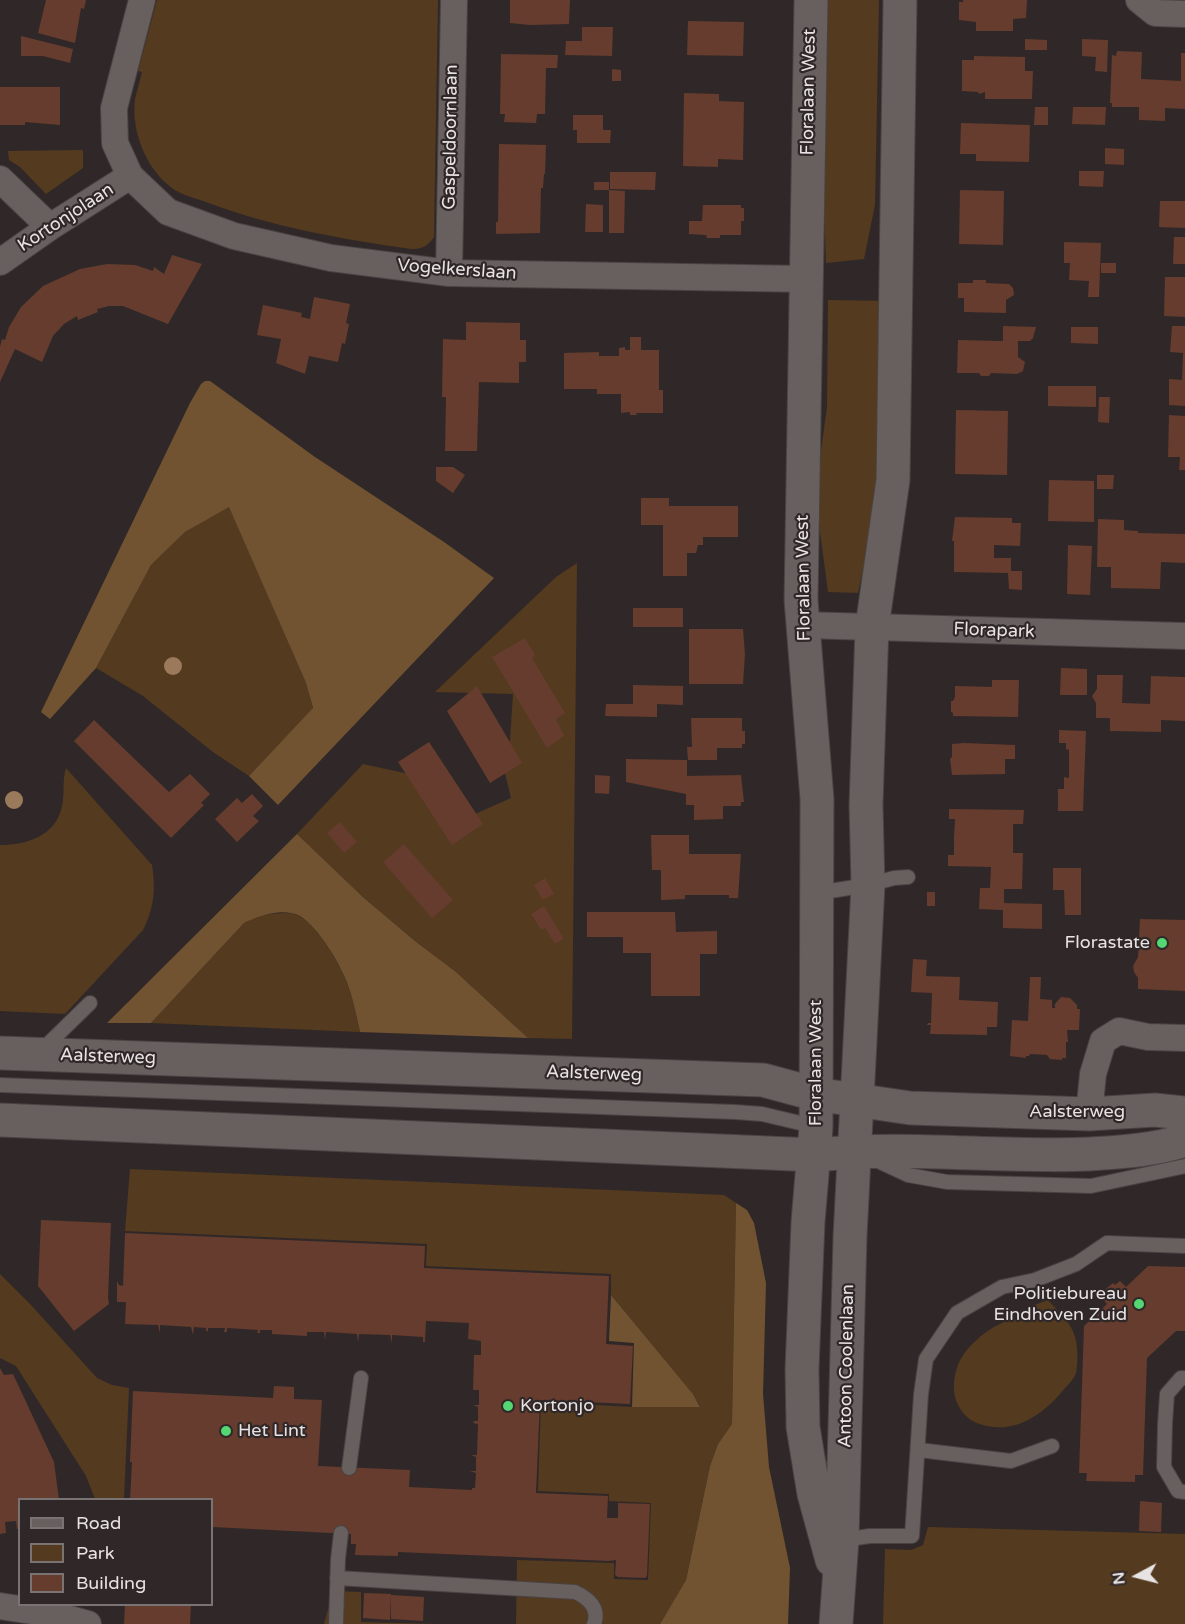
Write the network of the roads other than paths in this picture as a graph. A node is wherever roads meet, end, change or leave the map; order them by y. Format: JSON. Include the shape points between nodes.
{"nodes":[{"id":1,"x":142,"y":0,"type":"edge"},
{"id":2,"x":454,"y":0,"type":"edge"},
{"id":3,"x":810,"y":0,"type":"edge"},
{"id":4,"x":900,"y":0,"type":"edge"},
{"id":5,"x":1139,"y":0,"type":"edge"},
{"id":6,"x":1185,"y":14,"type":"edge"},
{"id":7,"x":129,"y":176,"type":"junction"},
{"id":8,"x":0,"y":179,"type":"edge"},
{"id":9,"x":50,"y":227,"type":"junction"},
{"id":10,"x":0,"y":262,"type":"edge"},
{"id":11,"x":449,"y":273,"type":"junction"},
{"id":12,"x":806,"y":279,"type":"junction"},
{"id":13,"x":803,"y":625,"type":"junction"},
{"id":14,"x":872,"y":627,"type":"junction"},
{"id":15,"x":1185,"y":636,"type":"edge"},
{"id":16,"x":908,"y":877,"type":"dead end"},
{"id":17,"x":868,"y":885,"type":"junction"},
{"id":18,"x":817,"y":893,"type":"junction"},
{"id":19,"x":90,"y":1003,"type":"dead end"},
{"id":20,"x":1185,"y":1038,"type":"edge"},
{"id":21,"x":0,"y":1053,"type":"edge"},
{"id":22,"x":39,"y":1054,"type":"junction"},
{"id":23,"x":0,"y":1085,"type":"edge"},
{"id":24,"x":815,"y":1094,"type":"junction"},
{"id":25,"x":857,"y":1101,"type":"junction"},
{"id":26,"x":1185,"y":1113,"type":"edge"},
{"id":27,"x":1089,"y":1114,"type":"junction"},
{"id":28,"x":0,"y":1120,"type":"edge"},
{"id":29,"x":1185,"y":1140,"type":"edge"},
{"id":30,"x":829,"y":1141,"type":"junction"},
{"id":31,"x":1185,"y":1166,"type":"edge"},
{"id":32,"x":1185,"y":1246,"type":"edge"},
{"id":33,"x":360,"y":1378,"type":"dead end"},
{"id":34,"x":1185,"y":1378,"type":"edge"},
{"id":35,"x":1052,"y":1446,"type":"dead end"},
{"id":36,"x":919,"y":1450,"type":"junction"},
{"id":37,"x":349,"y":1468,"type":"dead end"},
{"id":38,"x":1185,"y":1491,"type":"edge"},
{"id":39,"x":341,"y":1533,"type":"dead end"},
{"id":40,"x":842,"y":1540,"type":"junction"},
{"id":41,"x":337,"y":1578,"type":"junction"},
{"id":42,"x":838,"y":1582,"type":"junction"},
{"id":43,"x":0,"y":1606,"type":"edge"},
{"id":44,"x":88,"y":1624,"type":"edge"},
{"id":45,"x":336,"y":1624,"type":"edge"},
{"id":46,"x":594,"y":1624,"type":"edge"},
{"id":47,"x":836,"y":1624,"type":"edge"}],
"edges":[{"from":1,"to":7,"type":"street","name":"Kortonjolaan","via":[[114,108],[115,143]]},
{"from":2,"to":11,"type":"street","name":"Gaspeldoornlaan"},
{"from":3,"to":12,"type":"main road","name":"Floralaan West"},
{"from":4,"to":14,"type":"main road","via":[[893,480]]},
{"from":5,"to":6,"type":"street","via":[[1155,14]]},
{"from":7,"to":9,"type":"street","name":"Kortonjolaan"},
{"from":7,"to":11,"type":"street","name":"Vogelkerslaan","via":[[168,212],[234,236],[331,258]]},
{"from":8,"to":9,"type":"street"},
{"from":9,"to":10,"type":"street","name":"Kortonjolaan"},
{"from":11,"to":12,"type":"street","name":"Vogelkerslaan"},
{"from":12,"to":13,"type":"main road","name":"Floralaan West"},
{"from":13,"to":14,"type":"street","name":"Florapark"},
{"from":13,"to":18,"type":"main road","name":"Floralaan West","via":[[817,799]]},
{"from":14,"to":15,"type":"street","name":"Florapark"},
{"from":14,"to":17,"type":"main road","via":[[866,805]]},
{"from":16,"to":17,"type":"lane"},
{"from":17,"to":18,"type":"lane"},
{"from":17,"to":25,"type":"main road"},
{"from":18,"to":24,"type":"main road","name":"Floralaan West"},
{"from":19,"to":22,"type":"lane"},
{"from":20,"to":27,"type":"street","via":[[1148,1037],[1119,1030],[1103,1041],[1093,1074]]},
{"from":21,"to":22,"type":"main road","name":"Aalsterweg"},
{"from":22,"to":24,"type":"main road","name":"Aalsterweg","via":[[763,1080]]},
{"from":23,"to":30,"type":"lane","name":"Aalsterweg","via":[[762,1113]]},
{"from":24,"to":25,"type":"main road","name":"Aalsterweg"},
{"from":24,"to":30,"type":"main road","name":"Floralaan West"},
{"from":25,"to":27,"type":"main road","name":"Aalsterweg","via":[[920,1109]]},
{"from":25,"to":30,"type":"main road"},
{"from":26,"to":27,"type":"main road","name":"Aalsterweg","via":[[1155,1110]]},
{"from":28,"to":30,"type":"main road","name":"Aalsterweg"},
{"from":29,"to":30,"type":"main road","name":"Aalsterweg","via":[[1111,1153],[1051,1155]]},
{"from":30,"to":31,"type":"lane","name":"Aalsterweg","via":[[908,1175],[947,1182],[1091,1186]]},
{"from":30,"to":40,"type":"main road","name":"Antoon Coolenlaan","via":[[850,1257]]},
{"from":30,"to":42,"type":"main road","name":"Antoon Coolenlaan","via":[[808,1222],[803,1427],[814,1494]]},
{"from":32,"to":36,"type":"lane","via":[[1107,1243],[1076,1264],[1035,1280],[1002,1287],[957,1313],[926,1359]]},
{"from":33,"to":37,"type":"lane"},
{"from":34,"to":38,"type":"lane","via":[[1167,1394],[1164,1467],[1178,1491]]},
{"from":35,"to":36,"type":"lane","via":[[1011,1461]]},
{"from":36,"to":40,"type":"lane","via":[[912,1536]]},
{"from":39,"to":41,"type":"lane"},
{"from":40,"to":42,"type":"main road","name":"Antoon Coolenlaan"},
{"from":41,"to":45,"type":"lane"},
{"from":41,"to":46,"type":"lane","via":[[575,1592],[591,1602]]},
{"from":42,"to":47,"type":"main road","name":"Antoon Coolenlaan"},
{"from":43,"to":44,"type":"street"}]}
